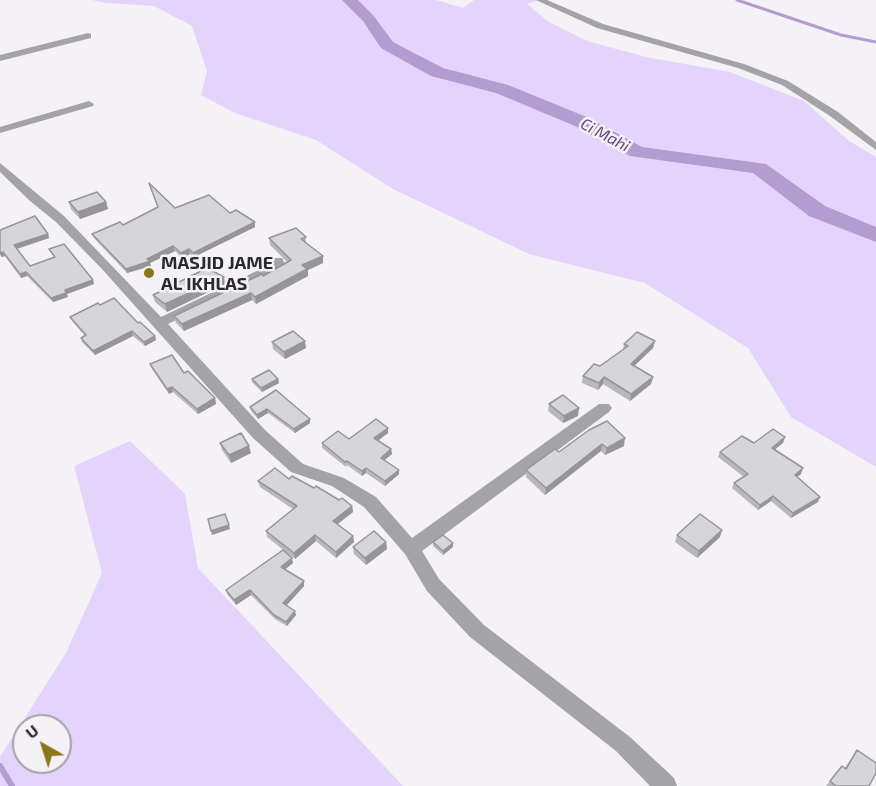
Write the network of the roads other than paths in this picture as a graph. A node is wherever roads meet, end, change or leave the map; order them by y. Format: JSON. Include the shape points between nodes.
{"nodes":[{"id":1,"x":540,"y":0,"type":"edge"},
{"id":2,"x":88,"y":36,"type":"dead end"},
{"id":3,"x":0,"y":58,"type":"edge"},
{"id":4,"x":89,"y":104,"type":"dead end"},
{"id":5,"x":0,"y":130,"type":"edge"},
{"id":6,"x":876,"y":147,"type":"edge"},
{"id":7,"x":0,"y":166,"type":"edge"},
{"id":8,"x":278,"y":261,"type":"dead end"},
{"id":9,"x":159,"y":323,"type":"junction"},
{"id":10,"x":604,"y":408,"type":"dead end"},
{"id":11,"x":411,"y":549,"type":"junction"},
{"id":12,"x":666,"y":786,"type":"edge"}],
"edges":[{"from":1,"to":6,"type":"street","via":[[600,26],[741,66],[785,83]]},
{"from":2,"to":3,"type":"street"},
{"from":4,"to":5,"type":"street"},
{"from":7,"to":9,"type":"street","via":[[60,219]]},
{"from":8,"to":9,"type":"street","via":[[272,269]]},
{"from":9,"to":11,"type":"street","via":[[274,448],[297,468],[338,482],[370,502]]},
{"from":10,"to":11,"type":"street"},
{"from":11,"to":12,"type":"street","via":[[433,585],[477,630],[623,744]]}]}
